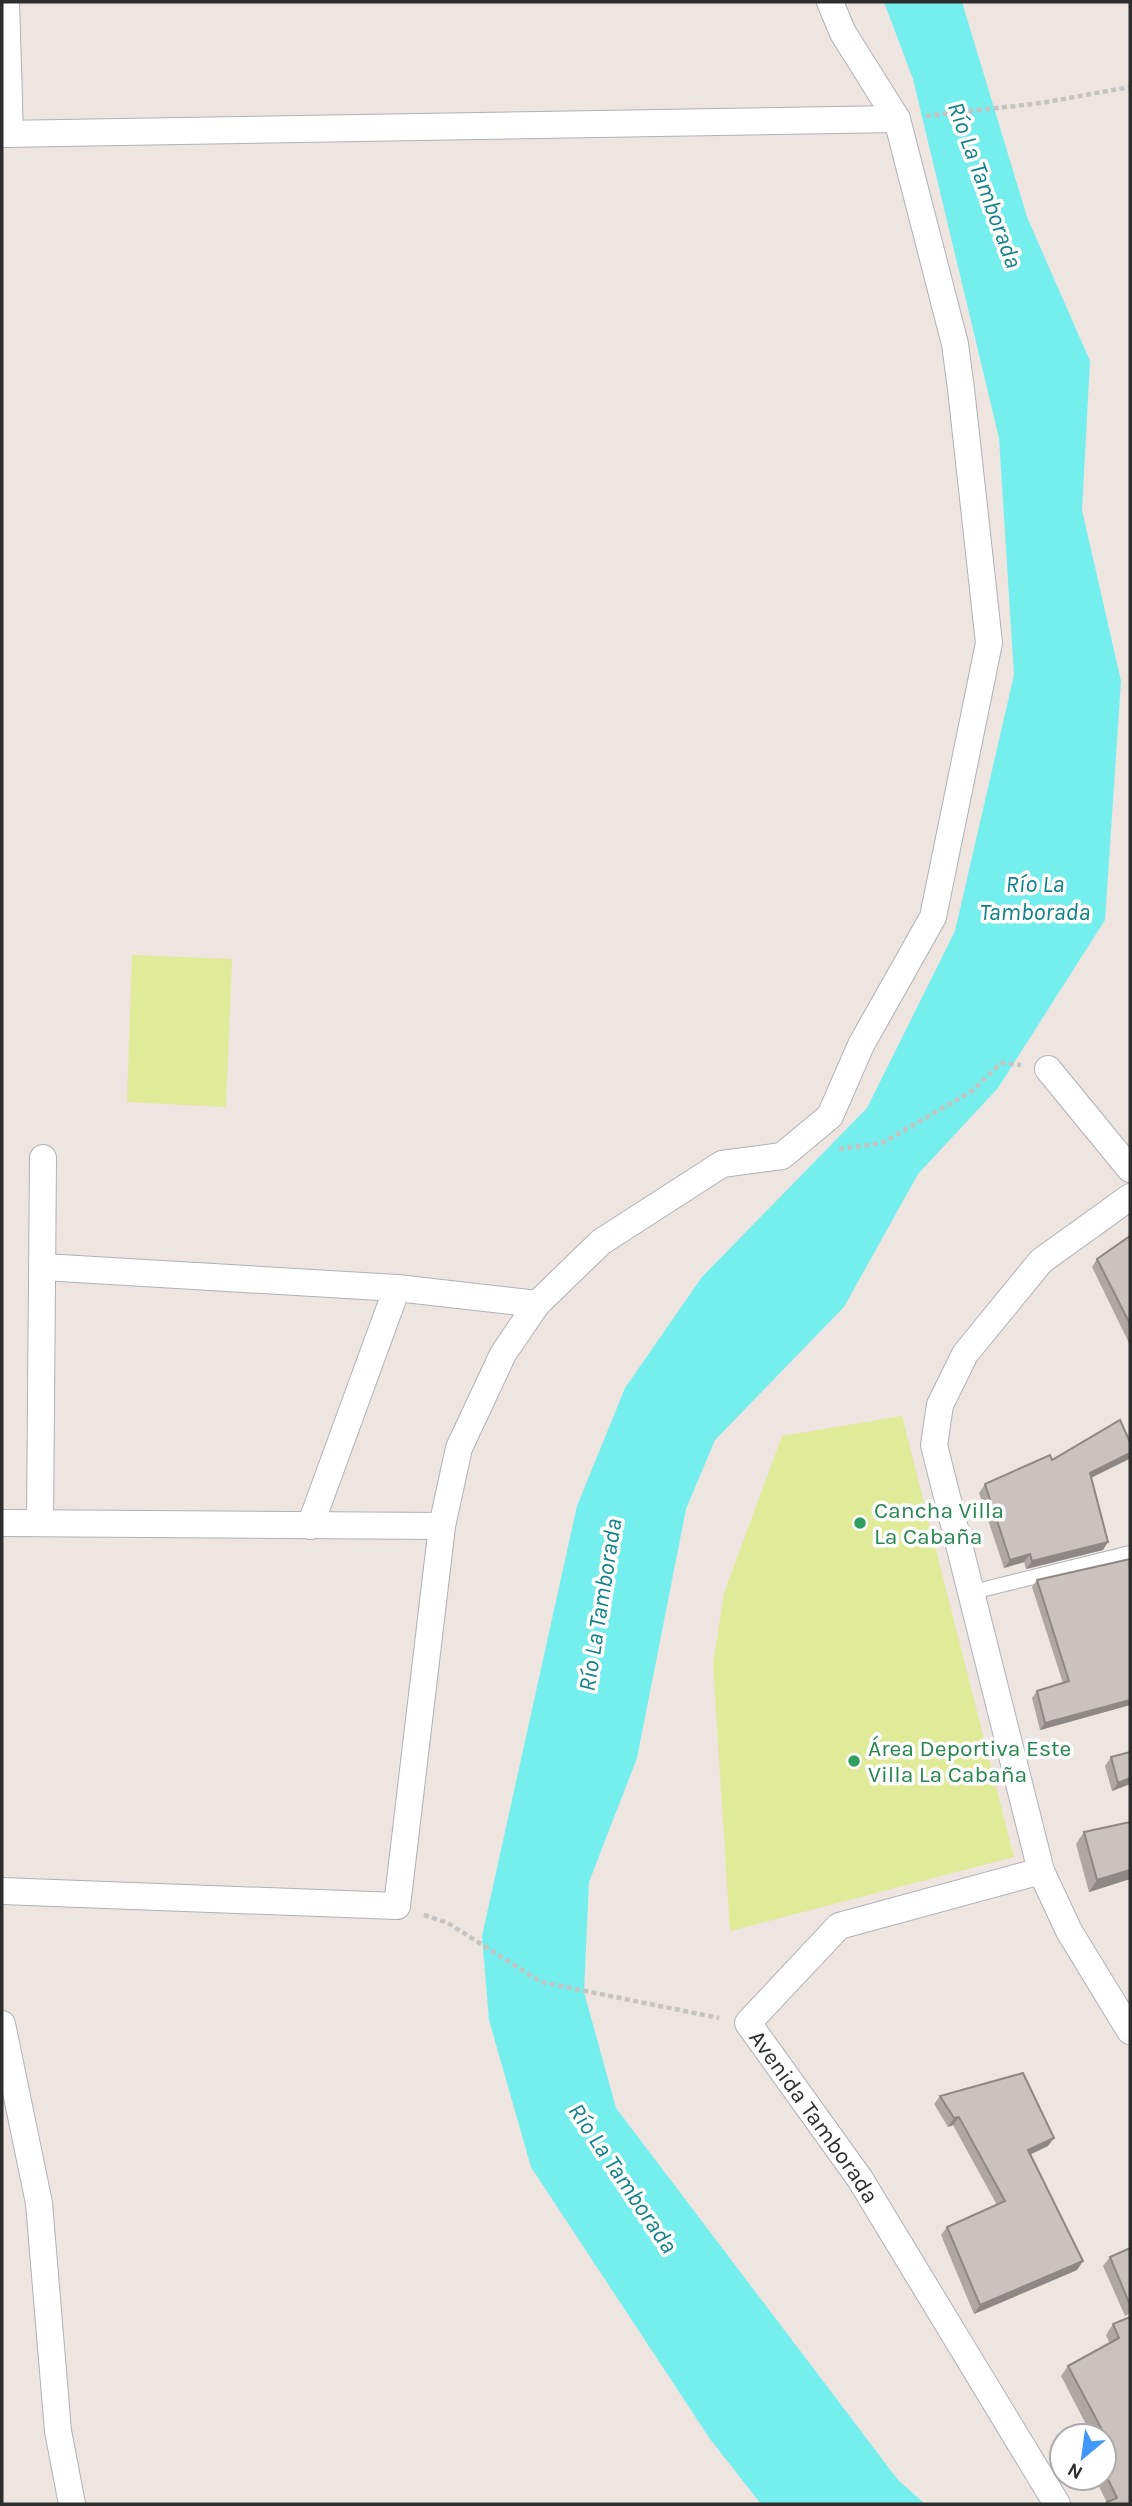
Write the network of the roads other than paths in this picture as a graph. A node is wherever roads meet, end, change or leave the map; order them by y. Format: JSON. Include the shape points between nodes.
{"nodes":[{"id":1,"x":6,"y":2,"type":"edge"},
{"id":2,"x":830,"y":2,"type":"edge"},
{"id":3,"x":898,"y":120,"type":"junction"},
{"id":4,"x":6,"y":134,"type":"edge"},
{"id":5,"x":1048,"y":1069,"type":"road end"},
{"id":6,"x":43,"y":1158,"type":"dead end"},
{"id":7,"x":1130,"y":1169,"type":"edge"},
{"id":8,"x":1130,"y":1197,"type":"edge"},
{"id":9,"x":43,"y":1267,"type":"junction"},
{"id":10,"x":397,"y":1288,"type":"junction"},
{"id":11,"x":537,"y":1304,"type":"junction"},
{"id":12,"x":2,"y":1523,"type":"edge"},
{"id":13,"x":40,"y":1523,"type":"junction"},
{"id":14,"x":310,"y":1526,"type":"junction"},
{"id":15,"x":442,"y":1526,"type":"junction"},
{"id":16,"x":1130,"y":1553,"type":"edge"},
{"id":17,"x":969,"y":1593,"type":"junction"},
{"id":18,"x":1041,"y":1871,"type":"junction"},
{"id":19,"x":2,"y":1891,"type":"edge"},
{"id":20,"x":2,"y":2024,"type":"edge"},
{"id":21,"x":1130,"y":2031,"type":"edge"},
{"id":22,"x":72,"y":2504,"type":"edge"},
{"id":23,"x":1057,"y":2504,"type":"edge"}],
"edges":[{"from":1,"to":4,"type":"street"},
{"from":2,"to":3,"type":"street"},
{"from":3,"to":4,"type":"street"},
{"from":3,"to":11,"type":"street","via":[[955,344],[989,643],[933,917],[862,1045],[830,1115],[782,1156],[722,1164],[711,1171],[601,1242]]},
{"from":5,"to":7,"type":"street"},
{"from":6,"to":9,"type":"street"},
{"from":8,"to":17,"type":"street","via":[[1041,1261],[965,1354],[940,1405],[934,1445]]},
{"from":9,"to":10,"type":"street"},
{"from":9,"to":13,"type":"street"},
{"from":10,"to":11,"type":"street"},
{"from":10,"to":14,"type":"street"},
{"from":11,"to":15,"type":"street","via":[[503,1354],[459,1448]]},
{"from":12,"to":13,"type":"street"},
{"from":13,"to":14,"type":"street"},
{"from":14,"to":15,"type":"street"},
{"from":15,"to":19,"type":"street","via":[[397,1906]]},
{"from":16,"to":17,"type":"lane"},
{"from":17,"to":18,"type":"street"},
{"from":18,"to":21,"type":"street","via":[[1069,1931]]},
{"from":18,"to":23,"type":"street","name":"Avenida Tamborada","via":[[839,1926],[748,2023],[860,2179]]},
{"from":20,"to":22,"type":"street","via":[[39,2203],[58,2431]]}]}
